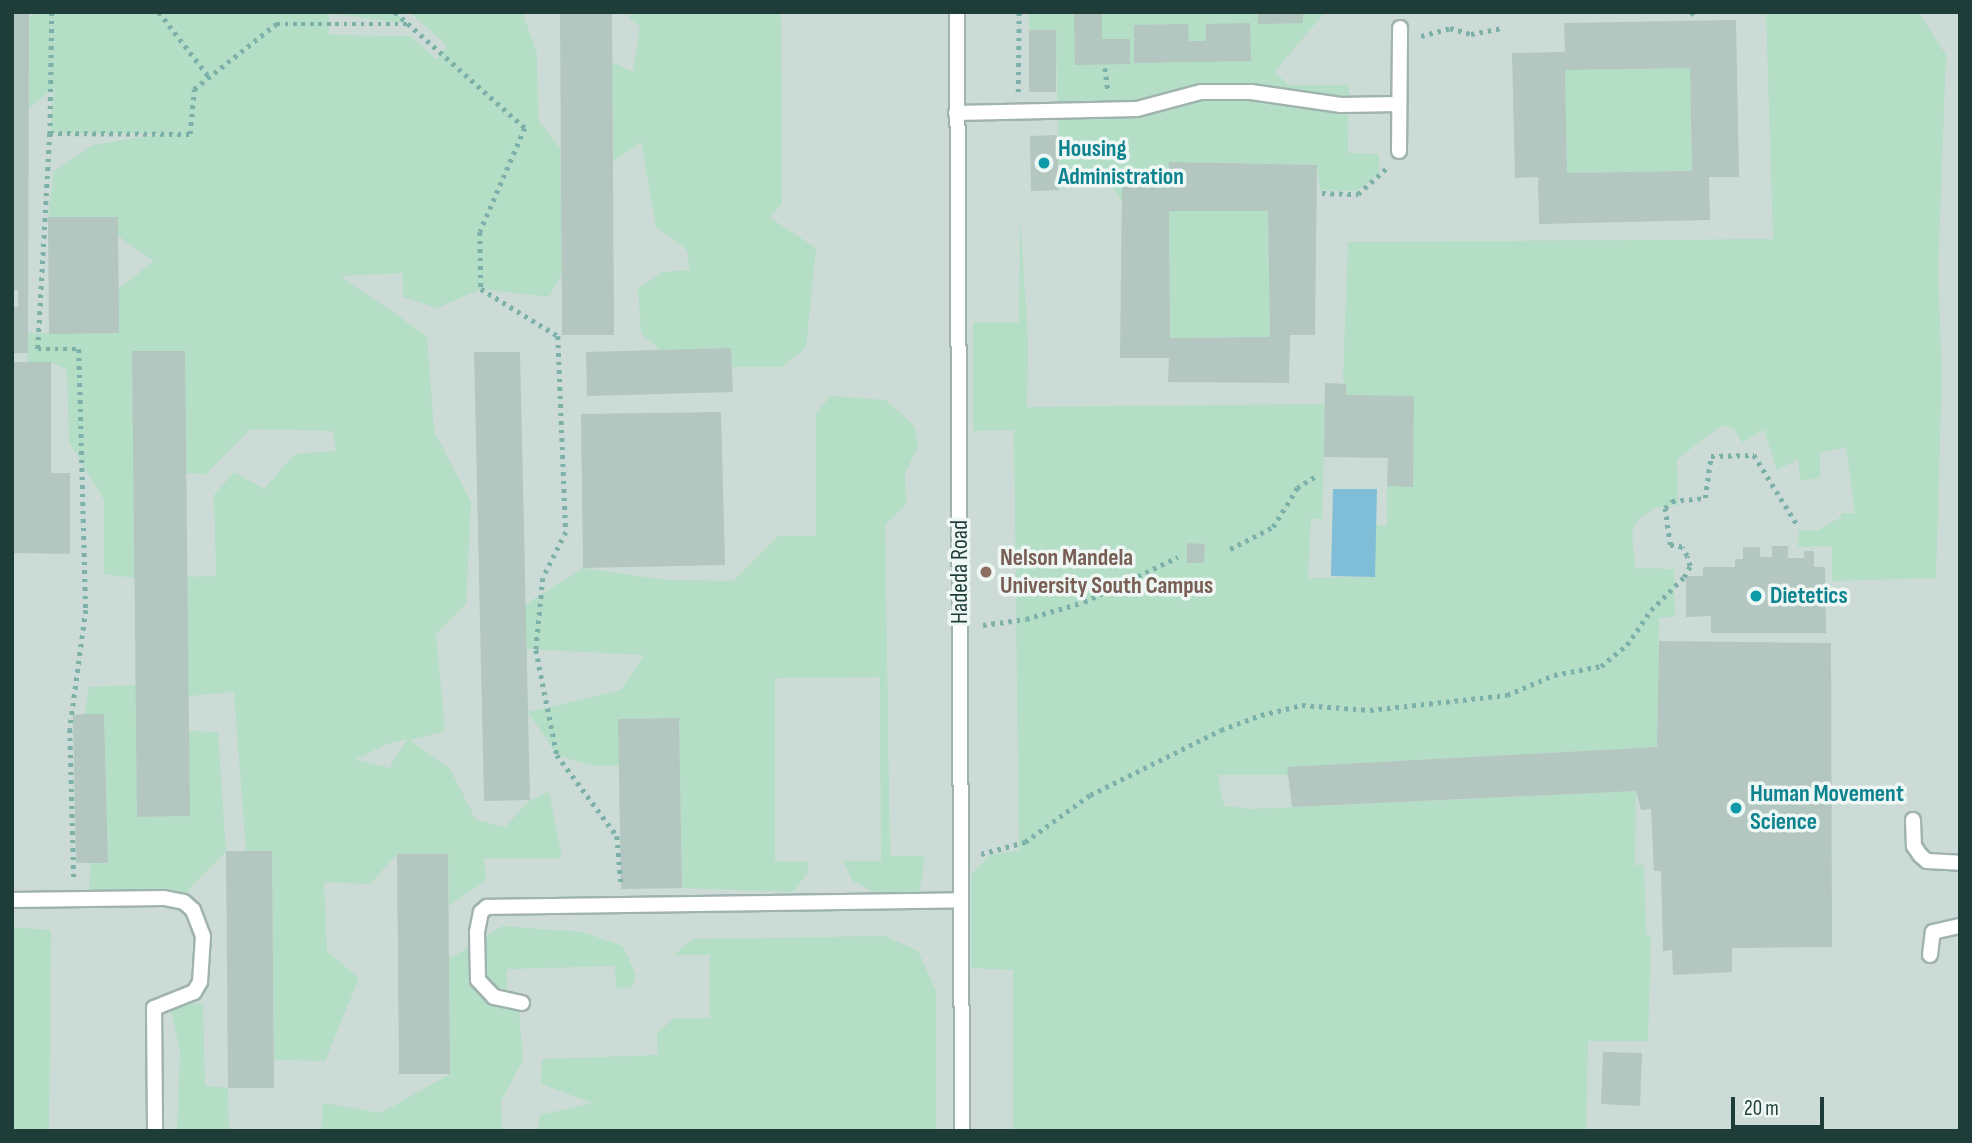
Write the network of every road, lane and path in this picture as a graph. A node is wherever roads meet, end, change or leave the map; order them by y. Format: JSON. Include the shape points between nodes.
{"nodes":[{"id":1,"x":51,"y":12,"type":"edge"},
{"id":2,"x":159,"y":12,"type":"edge"},
{"id":3,"x":395,"y":12,"type":"edge"},
{"id":4,"x":957,"y":12,"type":"edge"},
{"id":5,"x":1019,"y":12,"type":"edge"},
{"id":6,"x":408,"y":24,"type":"junction"},
{"id":7,"x":1501,"y":28,"type":"dead end"},
{"id":8,"x":1401,"y":35,"type":"joint"},
{"id":9,"x":209,"y":77,"type":"junction"},
{"id":10,"x":1399,"y":104,"type":"junction"},
{"id":11,"x":1018,"y":111,"type":"junction"},
{"id":12,"x":956,"y":113,"type":"junction"},
{"id":13,"x":50,"y":133,"type":"junction"},
{"id":14,"x":1399,"y":151,"type":"joint"},
{"id":15,"x":1322,"y":193,"type":"dead end"},
{"id":16,"x":1318,"y":475,"type":"dead end"},
{"id":17,"x":1798,"y":526,"type":"dead end"},
{"id":18,"x":1230,"y":549,"type":"dead end"},
{"id":19,"x":1178,"y":557,"type":"dead end"},
{"id":20,"x":961,"y":627,"type":"junction"},
{"id":21,"x":1913,"y":820,"type":"dead end"},
{"id":22,"x":963,"y":858,"type":"junction"},
{"id":23,"x":1960,"y":863,"type":"edge"},
{"id":24,"x":621,"y":889,"type":"dead end"},
{"id":25,"x":75,"y":899,"type":"junction"},
{"id":26,"x":12,"y":900,"type":"edge"},
{"id":27,"x":961,"y":900,"type":"junction"},
{"id":28,"x":1960,"y":926,"type":"edge"},
{"id":29,"x":1930,"y":955,"type":"dead end"},
{"id":30,"x":522,"y":1003,"type":"dead end"},
{"id":31,"x":155,"y":1131,"type":"edge"},
{"id":32,"x":962,"y":1131,"type":"edge"}],
"edges":[{"from":1,"to":13,"type":"path"},
{"from":2,"to":9,"type":"path"},
{"from":3,"to":6,"type":"path"},
{"from":4,"to":12,"type":"lane","name":"Hadeda Road"},
{"from":5,"to":11,"type":"path"},
{"from":6,"to":9,"type":"path","via":[[276,24]]},
{"from":6,"to":24,"type":"path","via":[[525,128],[480,232],[481,289],[558,336],[566,532],[543,578],[536,650],[557,755],[617,836]]},
{"from":7,"to":8,"type":"path","via":[[1471,34],[1450,28]]},
{"from":8,"to":10,"type":"lane"},
{"from":9,"to":13,"type":"path","via":[[194,89],[190,134]]},
{"from":10,"to":11,"type":"lane","via":[[1341,105],[1251,92],[1201,92],[1137,109]]},
{"from":10,"to":14,"type":"lane"},
{"from":11,"to":12,"type":"lane"},
{"from":12,"to":20,"type":"lane","name":"Hadeda Road"},
{"from":13,"to":25,"type":"path","via":[[38,349],[79,349],[86,610],[70,729]]},
{"from":14,"to":15,"type":"path","via":[[1358,194]]},
{"from":16,"to":18,"type":"path","via":[[1297,488],[1273,527]]},
{"from":17,"to":22,"type":"path","via":[[1754,455],[1711,456],[1706,460],[1705,498],[1672,501],[1665,508],[1670,545],[1682,547],[1690,566],[1627,645],[1601,666],[1554,675],[1507,695],[1370,710],[1303,705],[1261,716],[1221,730],[1090,795],[1025,842]]},
{"from":19,"to":20,"type":"path","via":[[1057,611]]},
{"from":20,"to":22,"type":"lane","name":"Hadeda Road"},
{"from":21,"to":23,"type":"lane","via":[[1914,846],[1920,855],[1927,861]]},
{"from":22,"to":27,"type":"lane","name":"Hadeda Road"},
{"from":25,"to":26,"type":"lane"},
{"from":25,"to":31,"type":"lane","via":[[184,902],[199,922],[200,982],[194,992],[154,1008]]},
{"from":27,"to":30,"type":"lane","via":[[487,907],[481,912],[477,933],[478,980],[494,997]]},
{"from":27,"to":32,"type":"lane","name":"Hadeda Road"},
{"from":28,"to":29,"type":"lane","via":[[1933,932]]}]}
